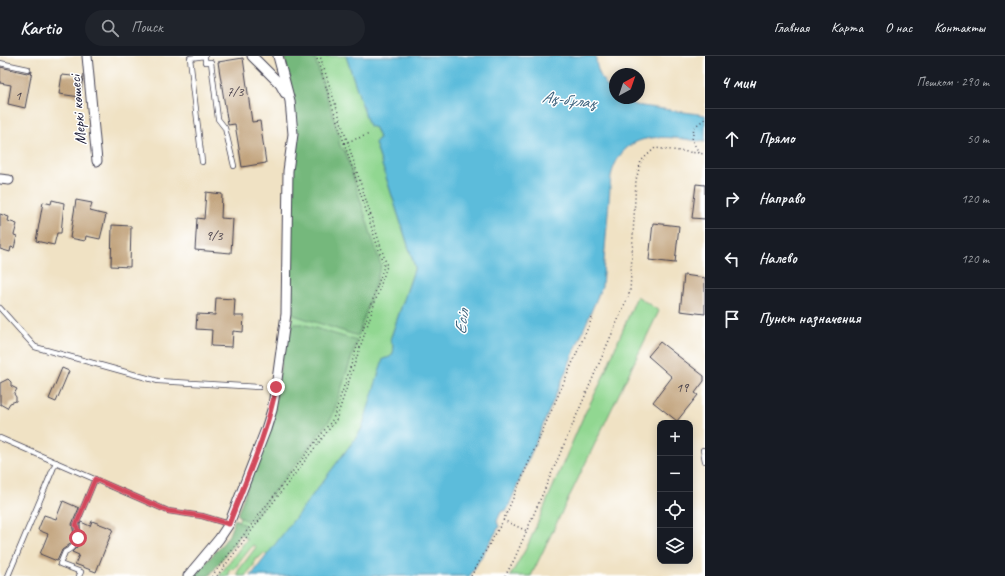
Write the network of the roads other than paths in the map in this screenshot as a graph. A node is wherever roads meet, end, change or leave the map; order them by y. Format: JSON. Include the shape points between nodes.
{"nodes":[{"id":1,"x":87,"y":56,"type":"edge"},
{"id":2,"x":205,"y":56,"type":"edge"},
{"id":3,"x":252,"y":56,"type":"edge"},
{"id":4,"x":278,"y":56,"type":"edge"},
{"id":5,"x":0,"y":63,"type":"edge"},
{"id":6,"x":28,"y":69,"type":"dead end"},
{"id":7,"x":290,"y":101,"type":"junction"},
{"id":8,"x":97,"y":161,"type":"dead end"},
{"id":9,"x":202,"y":162,"type":"dead end"},
{"id":10,"x":234,"y":166,"type":"dead end"},
{"id":11,"x":0,"y":308,"type":"edge"},
{"id":12,"x":259,"y":387,"type":"dead end"},
{"id":13,"x":0,"y":438,"type":"edge"},
{"id":14,"x":703,"y":450,"type":"dead end"},
{"id":15,"x":705,"y":461,"type":"edge"},
{"id":16,"x":56,"y":462,"type":"junction"},
{"id":17,"x":95,"y":479,"type":"junction"},
{"id":18,"x":229,"y":524,"type":"junction"},
{"id":19,"x":8,"y":576,"type":"edge"},
{"id":20,"x":80,"y":576,"type":"edge"},
{"id":21,"x":188,"y":576,"type":"edge"}],
"edges":[{"from":1,"to":8,"type":"street","name":"Меркі көшесі"},
{"from":2,"to":9,"type":"lane","via":[[190,58]]},
{"from":2,"to":10,"type":"lane","via":[[205,62],[211,62],[218,120],[225,128]]},
{"from":3,"to":7,"type":"street","via":[[280,84]]},
{"from":4,"to":7,"type":"street"},
{"from":5,"to":6,"type":"lane"},
{"from":7,"to":18,"type":"street","via":[[293,134],[288,171],[286,314],[276,387],[266,429]]},
{"from":11,"to":12,"type":"lane","via":[[35,347],[158,381]]},
{"from":13,"to":16,"type":"lane"},
{"from":14,"to":15,"type":"lane"},
{"from":16,"to":17,"type":"lane"},
{"from":16,"to":19,"type":"lane"},
{"from":17,"to":18,"type":"lane","via":[[168,511],[202,516]]},
{"from":17,"to":20,"type":"lane","via":[[76,525],[78,538],[65,552],[60,564],[81,572]]},
{"from":18,"to":21,"type":"street"}]}
